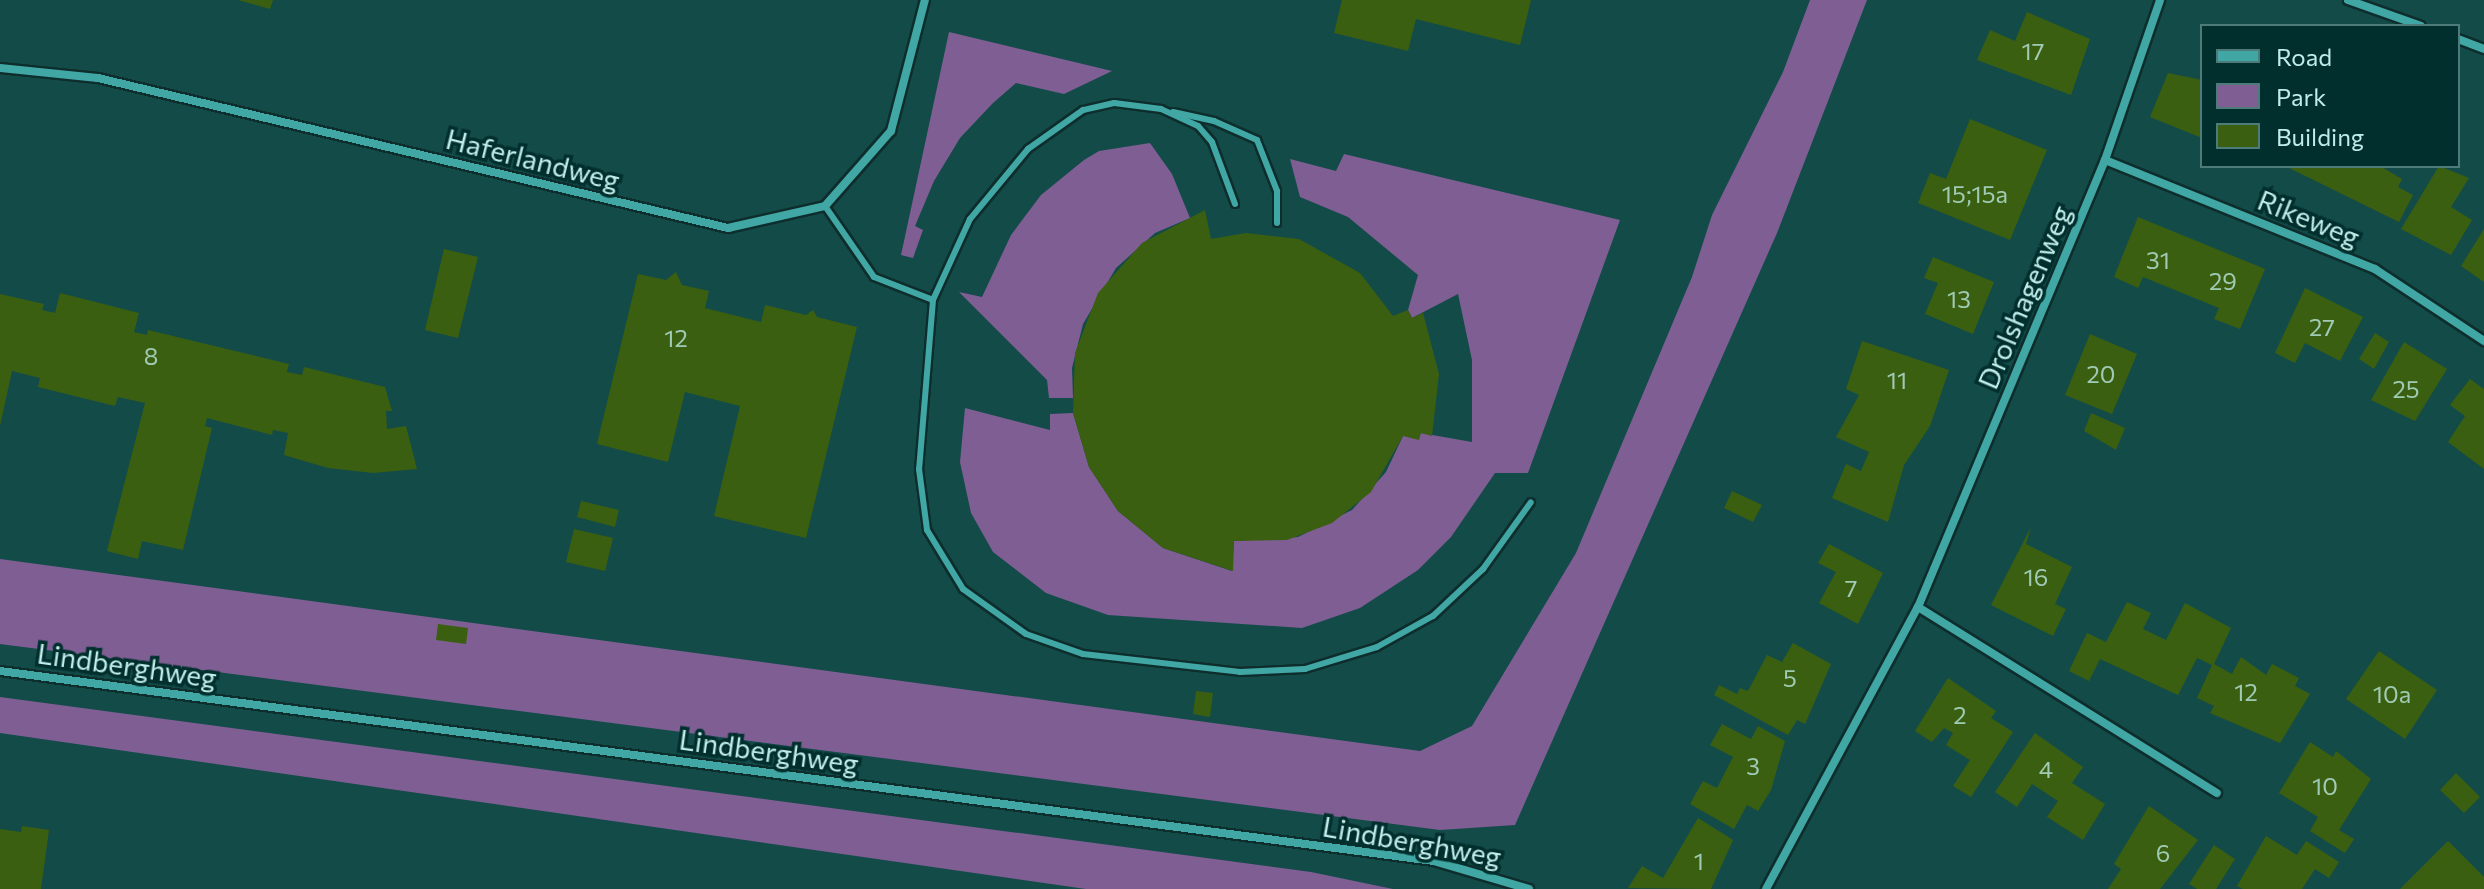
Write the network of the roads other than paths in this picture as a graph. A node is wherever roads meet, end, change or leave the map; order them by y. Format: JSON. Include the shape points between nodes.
{"nodes":[{"id":1,"x":925,"y":0,"type":"edge"},
{"id":2,"x":2160,"y":0,"type":"edge"},
{"id":3,"x":2348,"y":0,"type":"edge"},
{"id":4,"x":2415,"y":24,"type":"edge"},
{"id":5,"x":2460,"y":40,"type":"edge"},
{"id":6,"x":2484,"y":49,"type":"edge"},
{"id":7,"x":0,"y":68,"type":"edge"},
{"id":8,"x":1161,"y":109,"type":"junction"},
{"id":9,"x":2105,"y":160,"type":"junction"},
{"id":10,"x":1235,"y":204,"type":"dead end"},
{"id":11,"x":825,"y":206,"type":"junction"},
{"id":12,"x":1277,"y":223,"type":"dead end"},
{"id":13,"x":933,"y":300,"type":"junction"},
{"id":14,"x":2484,"y":341,"type":"edge"},
{"id":15,"x":1531,"y":502,"type":"dead end"},
{"id":16,"x":1918,"y":607,"type":"junction"},
{"id":17,"x":0,"y":671,"type":"edge"},
{"id":18,"x":2217,"y":793,"type":"dead end"},
{"id":19,"x":1515,"y":886,"type":"edge"},
{"id":20,"x":1529,"y":889,"type":"edge"},
{"id":21,"x":1766,"y":889,"type":"edge"}],
"edges":[{"from":1,"to":11,"type":"street","via":[[891,131]]},
{"from":2,"to":9,"type":"street","name":"Drolshagenweg"},
{"from":3,"to":4,"type":"street"},
{"from":5,"to":6,"type":"street"},
{"from":7,"to":11,"type":"street","name":"Haferlandweg","via":[[98,78],[728,228]]},
{"from":8,"to":10,"type":"lane","via":[[1198,126],[1212,142]]},
{"from":8,"to":12,"type":"lane","via":[[1214,121],[1257,140],[1277,191]]},
{"from":8,"to":13,"type":"lane","via":[[1114,103],[1083,110],[1028,149],[970,219]]},
{"from":9,"to":14,"type":"street","name":"Rikeweg","via":[[2375,269]]},
{"from":9,"to":16,"type":"street","name":"Drolshagenweg"},
{"from":11,"to":13,"type":"lane","via":[[874,277]]},
{"from":13,"to":15,"type":"lane","via":[[919,469],[927,530],[963,589],[992,614],[1054,647],[1160,666],[1240,672],[1305,669],[1377,647],[1433,616],[1483,569]]},
{"from":16,"to":18,"type":"street"},
{"from":16,"to":21,"type":"street","name":"Drolshagenweg"},
{"from":17,"to":19,"type":"street","name":"Lindberghweg","via":[[1434,861]]},
{"from":19,"to":20,"type":"street","name":"Lindberghweg"}]}
